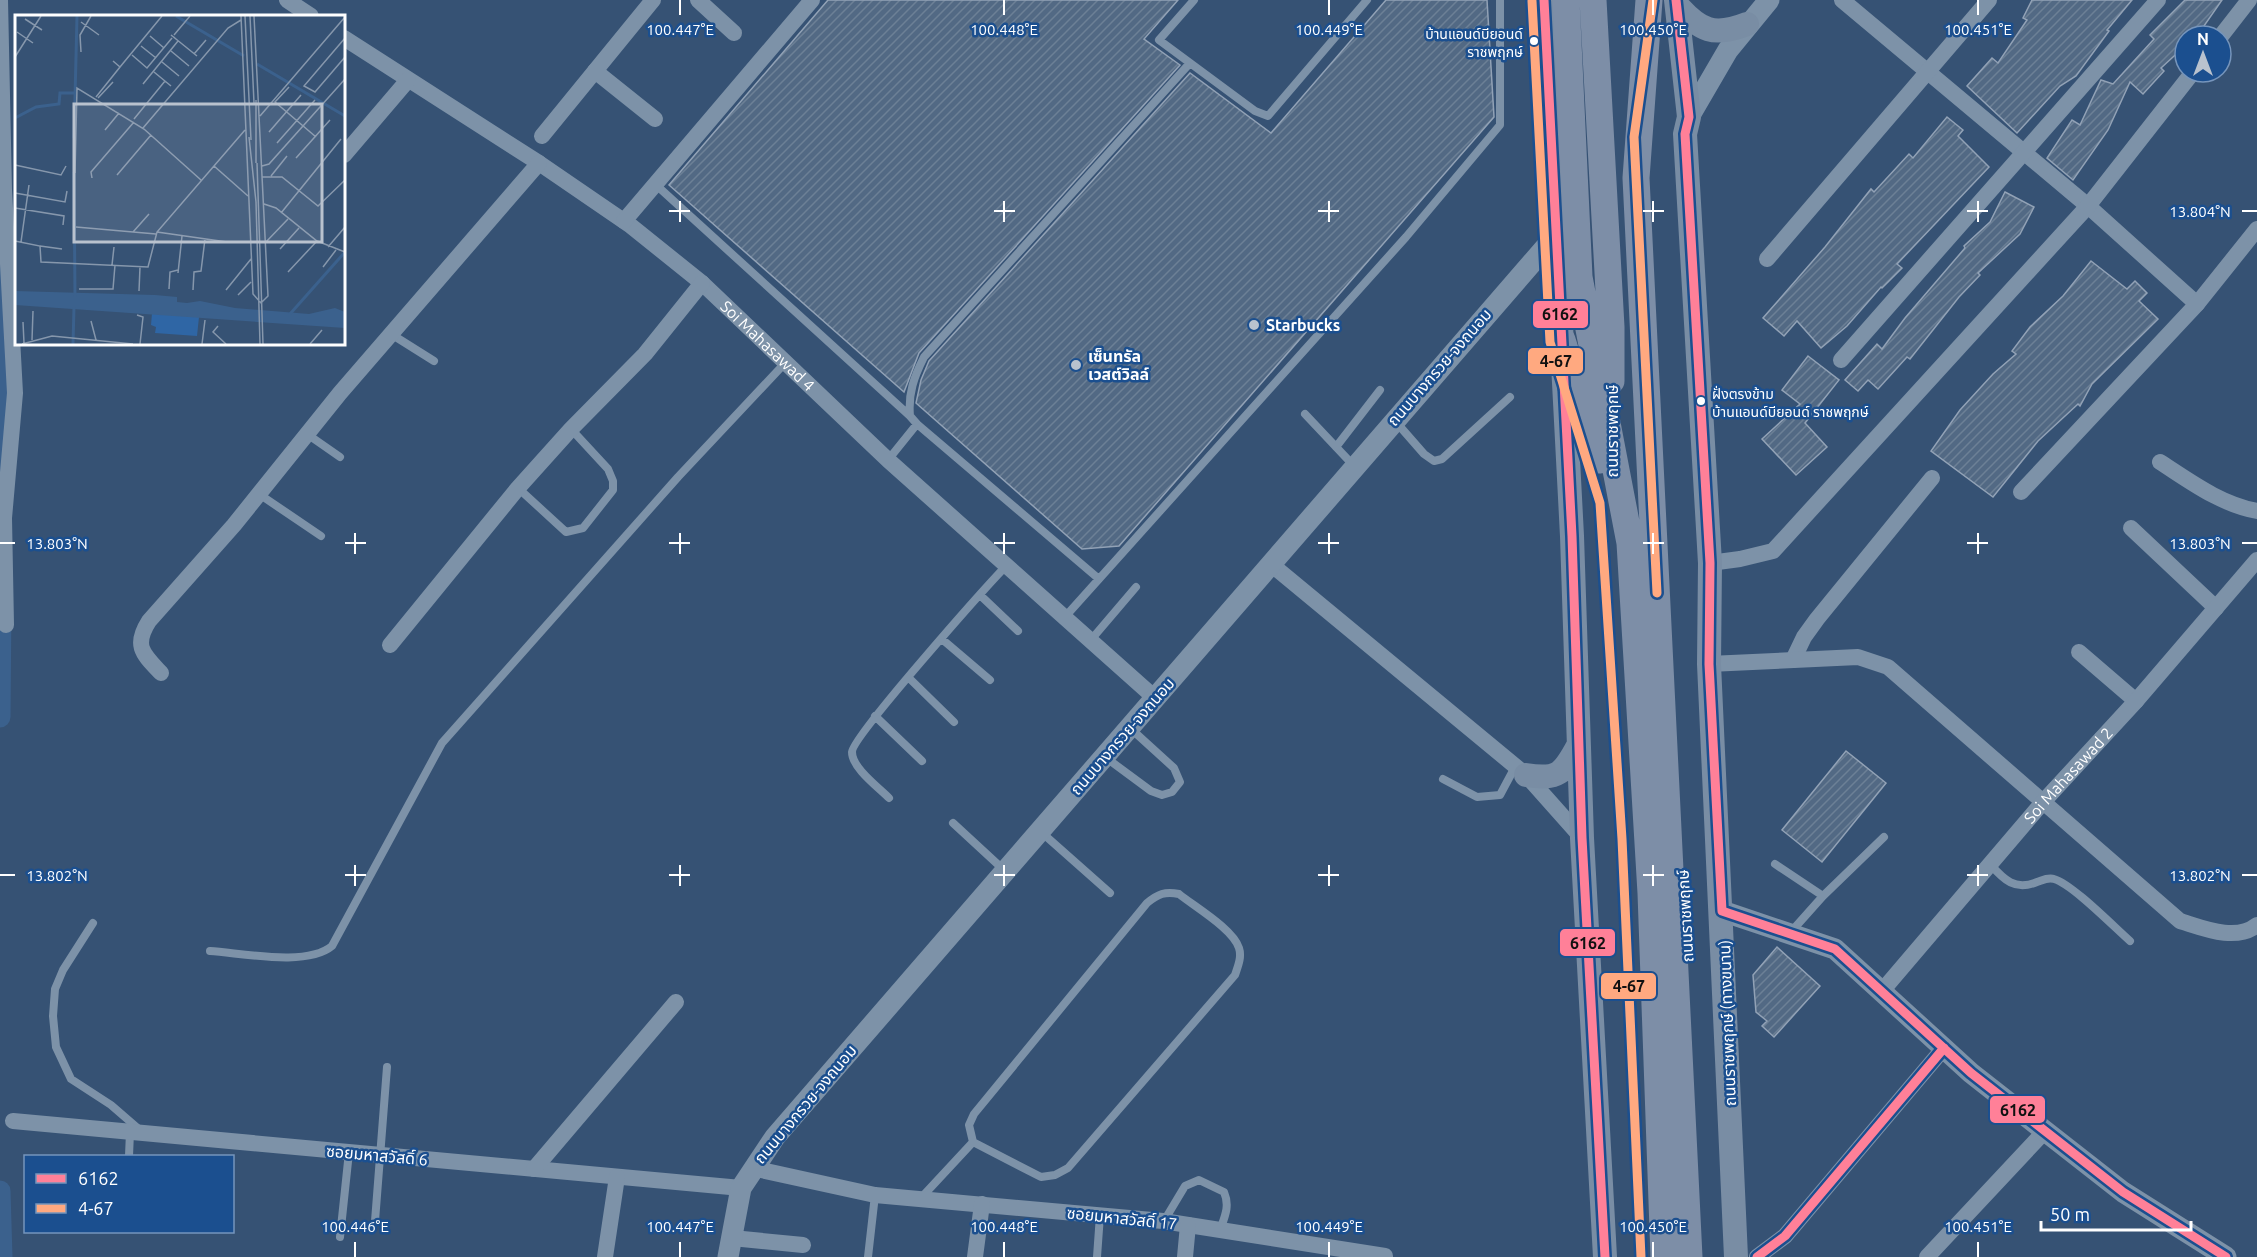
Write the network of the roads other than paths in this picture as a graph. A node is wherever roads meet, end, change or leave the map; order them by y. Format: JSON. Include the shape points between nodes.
{"nodes":[{"id":1,"x":0,"y":0,"type":"edge"},
{"id":2,"x":286,"y":0,"type":"edge"},
{"id":3,"x":653,"y":0,"type":"edge"},
{"id":4,"x":698,"y":0,"type":"edge"},
{"id":5,"x":812,"y":0,"type":"edge"},
{"id":6,"x":1194,"y":0,"type":"edge"},
{"id":7,"x":1367,"y":0,"type":"edge"},
{"id":8,"x":1500,"y":0,"type":"edge"},
{"id":9,"x":1544,"y":0,"type":"edge"},
{"id":10,"x":1566,"y":0,"type":"edge"},
{"id":11,"x":1593,"y":0,"type":"edge"},
{"id":12,"x":1638,"y":0,"type":"edge"},
{"id":13,"x":1649,"y":0,"type":"edge"},
{"id":14,"x":1842,"y":0,"type":"edge"},
{"id":15,"x":1989,"y":0,"type":"edge"},
{"id":16,"x":2158,"y":0,"type":"edge"},
{"id":17,"x":2249,"y":0,"type":"edge"},
{"id":18,"x":1767,"y":1,"type":"edge"},
{"id":19,"x":1673,"y":2,"type":"edge"},
{"id":20,"x":309,"y":15,"type":"edge"},
{"id":21,"x":1747,"y":24,"type":"junction"},
{"id":22,"x":2230,"y":24,"type":"edge"},
{"id":23,"x":734,"y":33,"type":"dead end"},
{"id":24,"x":345,"y":39,"type":"edge"},
{"id":25,"x":1190,"y":63,"type":"junction"},
{"id":26,"x":595,"y":71,"type":"junction"},
{"id":27,"x":1928,"y":74,"type":"junction"},
{"id":28,"x":408,"y":80,"type":"junction"},
{"id":29,"x":2184,"y":84,"type":"edge"},
{"id":30,"x":1689,"y":117,"type":"junction"},
{"id":31,"x":655,"y":119,"type":"dead end"},
{"id":32,"x":542,"y":136,"type":"dead end"},
{"id":33,"x":1646,"y":136,"type":"junction"},
{"id":34,"x":2023,"y":153,"type":"junction"},
{"id":35,"x":345,"y":154,"type":"edge"},
{"id":36,"x":539,"y":163,"type":"junction"},
{"id":37,"x":655,"y":184,"type":"junction"},
{"id":38,"x":2088,"y":206,"type":"junction"},
{"id":39,"x":624,"y":221,"type":"junction"},
{"id":40,"x":2257,"y":229,"type":"edge"},
{"id":41,"x":1556,"y":235,"type":"junction"},
{"id":42,"x":1767,"y":259,"type":"dead end"},
{"id":43,"x":702,"y":283,"type":"junction"},
{"id":44,"x":2197,"y":304,"type":"junction"},
{"id":45,"x":391,"y":334,"type":"junction"},
{"id":46,"x":1562,"y":340,"type":"junction"},
{"id":47,"x":1841,"y":360,"type":"dead end"},
{"id":48,"x":434,"y":361,"type":"dead end"},
{"id":49,"x":786,"y":362,"type":"junction"},
{"id":50,"x":1380,"y":390,"type":"dead end"},
{"id":51,"x":1510,"y":397,"type":"dead end"},
{"id":52,"x":1305,"y":414,"type":"dead end"},
{"id":53,"x":909,"y":416,"type":"junction"},
{"id":54,"x":1394,"y":420,"type":"junction"},
{"id":55,"x":917,"y":424,"type":"junction"},
{"id":56,"x":571,"y":429,"type":"junction"},
{"id":57,"x":307,"y":434,"type":"junction"},
{"id":58,"x":1336,"y":447,"type":"junction"},
{"id":59,"x":340,"y":457,"type":"dead end"},
{"id":60,"x":888,"y":460,"type":"junction"},
{"id":61,"x":2160,"y":462,"type":"dead end"},
{"id":62,"x":1354,"y":466,"type":"junction"},
{"id":63,"x":1932,"y":478,"type":"dead end"},
{"id":64,"x":518,"y":488,"type":"junction"},
{"id":65,"x":2021,"y":492,"type":"dead end"},
{"id":66,"x":259,"y":494,"type":"junction"},
{"id":67,"x":1612,"y":501,"type":"junction"},
{"id":68,"x":2257,"y":511,"type":"edge"},
{"id":69,"x":2131,"y":528,"type":"dead end"},
{"id":70,"x":321,"y":536,"type":"dead end"},
{"id":71,"x":2257,"y":560,"type":"edge"},
{"id":72,"x":1710,"y":562,"type":"junction"},
{"id":73,"x":1272,"y":565,"type":"junction"},
{"id":74,"x":1006,"y":566,"type":"junction"},
{"id":75,"x":1099,"y":579,"type":"junction"},
{"id":76,"x":1136,"y":587,"type":"dead end"},
{"id":77,"x":980,"y":595,"type":"junction"},
{"id":78,"x":2216,"y":608,"type":"junction"},
{"id":79,"x":1064,"y":618,"type":"junction"},
{"id":80,"x":6,"y":625,"type":"dead end"},
{"id":81,"x":1018,"y":631,"type":"dead end"},
{"id":82,"x":943,"y":640,"type":"junction"},
{"id":83,"x":1090,"y":641,"type":"junction"},
{"id":84,"x":390,"y":645,"type":"dead end"},
{"id":85,"x":2079,"y":652,"type":"dead end"},
{"id":86,"x":1792,"y":660,"type":"junction"},
{"id":87,"x":1709,"y":663,"type":"junction"},
{"id":88,"x":161,"y":673,"type":"dead end"},
{"id":89,"x":909,"y":678,"type":"junction"},
{"id":90,"x":990,"y":680,"type":"dead end"},
{"id":91,"x":1155,"y":698,"type":"junction"},
{"id":92,"x":2136,"y":701,"type":"junction"},
{"id":93,"x":875,"y":716,"type":"junction"},
{"id":94,"x":954,"y":722,"type":"dead end"},
{"id":95,"x":1130,"y":727,"type":"junction"},
{"id":96,"x":1578,"y":746,"type":"junction"},
{"id":97,"x":1104,"y":756,"type":"junction"},
{"id":98,"x":921,"y":761,"type":"dead end"},
{"id":99,"x":1521,"y":771,"type":"junction"},
{"id":100,"x":1443,"y":779,"type":"dead end"},
{"id":101,"x":889,"y":798,"type":"dead end"},
{"id":102,"x":2043,"y":802,"type":"junction"},
{"id":103,"x":953,"y":823,"type":"dead end"},
{"id":104,"x":1039,"y":831,"type":"junction"},
{"id":105,"x":1884,"y":837,"type":"dead end"},
{"id":106,"x":1582,"y":838,"type":"junction"},
{"id":107,"x":1775,"y":864,"type":"dead end"},
{"id":108,"x":1989,"y":864,"type":"junction"},
{"id":109,"x":1005,"y":871,"type":"junction"},
{"id":110,"x":1110,"y":893,"type":"dead end"},
{"id":111,"x":1823,"y":896,"type":"junction"},
{"id":112,"x":1722,"y":911,"type":"junction"},
{"id":113,"x":93,"y":923,"type":"dead end"},
{"id":114,"x":2257,"y":925,"type":"edge"},
{"id":115,"x":1790,"y":933,"type":"junction"},
{"id":116,"x":2130,"y":941,"type":"dead end"},
{"id":117,"x":210,"y":951,"type":"dead end"},
{"id":118,"x":1882,"y":991,"type":"junction"},
{"id":119,"x":676,"y":1002,"type":"dead end"},
{"id":120,"x":1944,"y":1048,"type":"junction"},
{"id":121,"x":387,"y":1067,"type":"dead end"},
{"id":122,"x":13,"y":1121,"type":"dead end"},
{"id":123,"x":2045,"y":1131,"type":"junction"},
{"id":124,"x":137,"y":1133,"type":"junction"},
{"id":125,"x":973,"y":1142,"type":"junction"},
{"id":126,"x":349,"y":1152,"type":"junction"},
{"id":127,"x":129,"y":1155,"type":"edge"},
{"id":128,"x":380,"y":1156,"type":"junction"},
{"id":129,"x":752,"y":1168,"type":"junction"},
{"id":130,"x":534,"y":1169,"type":"junction"},
{"id":131,"x":617,"y":1177,"type":"junction"},
{"id":132,"x":741,"y":1188,"type":"junction"},
{"id":133,"x":875,"y":1196,"type":"junction"},
{"id":134,"x":920,"y":1199,"type":"junction"},
{"id":135,"x":982,"y":1204,"type":"junction"},
{"id":136,"x":1100,"y":1215,"type":"junction"},
{"id":137,"x":375,"y":1221,"type":"dead end"},
{"id":138,"x":1163,"y":1221,"type":"junction"},
{"id":139,"x":1188,"y":1225,"type":"junction"},
{"id":140,"x":1220,"y":1230,"type":"junction"},
{"id":141,"x":340,"y":1237,"type":"dead end"},
{"id":142,"x":803,"y":1245,"type":"dead end"},
{"id":143,"x":730,"y":1247,"type":"edge"},
{"id":144,"x":2211,"y":1254,"type":"edge"},
{"id":145,"x":1385,"y":1256,"type":"edge"},
{"id":146,"x":605,"y":1257,"type":"edge"},
{"id":147,"x":868,"y":1257,"type":"edge"},
{"id":148,"x":975,"y":1257,"type":"edge"},
{"id":149,"x":1097,"y":1257,"type":"edge"},
{"id":150,"x":1185,"y":1257,"type":"edge"},
{"id":151,"x":1605,"y":1257,"type":"edge"},
{"id":152,"x":1653,"y":1257,"type":"edge"},
{"id":153,"x":1664,"y":1257,"type":"edge"},
{"id":154,"x":1689,"y":1257,"type":"edge"},
{"id":155,"x":1701,"y":1257,"type":"edge"},
{"id":156,"x":1736,"y":1257,"type":"edge"},
{"id":157,"x":1757,"y":1257,"type":"edge"},
{"id":158,"x":1927,"y":1257,"type":"edge"}],
"edges":[{"from":1,"to":80,"type":"street","via":[[4,190],[15,393],[4,518]]},
{"from":2,"to":20,"type":"street"},
{"from":3,"to":26,"type":"street"},
{"from":4,"to":23,"type":"street"},
{"from":5,"to":37,"type":"street"},
{"from":6,"to":25,"type":"lane","via":[[1159,40]]},
{"from":7,"to":25,"type":"lane","via":[[1268,116]]},
{"from":8,"to":75,"type":"lane","via":[[1500,125],[1406,237]]},
{"from":9,"to":41,"type":"main road"},
{"from":10,"to":153,"type":"main road","via":[[1579,277],[1630,543],[1651,893]]},
{"from":11,"to":67,"type":"main road","name":"ถนนราชพฤกษ์","via":[[1611,327]]},
{"from":12,"to":33,"type":"main road","name":"ถนนราชพฤกษ์"},
{"from":13,"to":154,"type":"main road","via":[[1636,178]]},
{"from":14,"to":27,"type":"street"},
{"from":15,"to":27,"type":"street"},
{"from":16,"to":34,"type":"street"},
{"from":17,"to":22,"type":"street"},
{"from":18,"to":21,"type":"street"},
{"from":19,"to":21,"type":"main road","via":[[1694,25],[1705,29],[1732,30]]},
{"from":19,"to":30,"type":"main road","name":"ถนนราชพฤกษ์ (ทางขนาน)"},
{"from":19,"to":33,"type":"main road"},
{"from":21,"to":30,"type":"street"},
{"from":24,"to":28,"type":"street","name":"Soi Mahasawad 4"},
{"from":25,"to":53,"type":"lane","via":[[924,357],[911,384]]},
{"from":26,"to":31,"type":"street"},
{"from":26,"to":32,"type":"street"},
{"from":27,"to":34,"type":"street"},
{"from":27,"to":42,"type":"street"},
{"from":28,"to":35,"type":"street"},
{"from":28,"to":36,"type":"street","name":"Soi Mahasawad 4"},
{"from":29,"to":38,"type":"street"},
{"from":30,"to":72,"type":"main road","name":"ถนนราชพฤกษ์ (ทางขนาน)","via":[[1685,134]]},
{"from":33,"to":155,"type":"main road","name":"ถนนราชพฤกษ์"},
{"from":34,"to":38,"type":"street"},
{"from":34,"to":47,"type":"street"},
{"from":36,"to":39,"type":"street","name":"Soi Mahasawad 4"},
{"from":36,"to":45,"type":"street"},
{"from":37,"to":39,"type":"street"},
{"from":37,"to":53,"type":"lane"},
{"from":38,"to":44,"type":"street"},
{"from":38,"to":72,"type":"street","via":[[1773,551]]},
{"from":39,"to":43,"type":"street","name":"Soi Mahasawad 4"},
{"from":40,"to":44,"type":"street"},
{"from":41,"to":46,"type":"main road"},
{"from":41,"to":54,"type":"street","name":"ถนนบางกรวย-จงถนอม"},
{"from":43,"to":49,"type":"street","name":"Soi Mahasawad 4"},
{"from":43,"to":56,"type":"street","via":[[645,354]]},
{"from":44,"to":65,"type":"street"},
{"from":45,"to":48,"type":"lane"},
{"from":45,"to":57,"type":"street"},
{"from":46,"to":67,"type":"main road"},
{"from":46,"to":96,"type":"main road"},
{"from":49,"to":60,"type":"street","name":"Soi Mahasawad 4"},
{"from":49,"to":117,"type":"lane","via":[[678,477],[442,743],[332,946],[308,957]]},
{"from":50,"to":58,"type":"lane"},
{"from":51,"to":54,"type":"lane","via":[[1442,459],[1434,461]]},
{"from":52,"to":58,"type":"lane"},
{"from":53,"to":55,"type":"lane"},
{"from":54,"to":62,"type":"street","name":"ถนนบางกรวย-จงถนอม"},
{"from":55,"to":60,"type":"lane"},
{"from":55,"to":75,"type":"lane"},
{"from":56,"to":64,"type":"street"},
{"from":56,"to":64,"type":"lane","via":[[608,469],[613,481],[613,489],[583,528],[566,532]]},
{"from":57,"to":59,"type":"lane"},
{"from":57,"to":66,"type":"street"},
{"from":58,"to":62,"type":"lane"},
{"from":60,"to":74,"type":"street","name":"Soi Mahasawad 4"},
{"from":61,"to":68,"type":"street","via":[[2226,502]]},
{"from":62,"to":73,"type":"street","name":"ถนนบางกรวย-จงถนอม"},
{"from":63,"to":86,"type":"street","via":[[1816,619]]},
{"from":64,"to":84,"type":"street"},
{"from":66,"to":70,"type":"lane"},
{"from":66,"to":88,"type":"street","via":[[141,633],[144,655]]},
{"from":67,"to":152,"type":"main road","name":"ถนนราชพฤกษ์","via":[[1635,862]]},
{"from":69,"to":78,"type":"street"},
{"from":71,"to":78,"type":"street","name":"Soi Mahasawad 2"},
{"from":72,"to":87,"type":"main road","name":"ถนนราชพฤกษ์ (ทางขนาน)"},
{"from":73,"to":91,"type":"street","name":"ถนนบางกรวย-จงถนอม"},
{"from":73,"to":99,"type":"street"},
{"from":74,"to":77,"type":"lane"},
{"from":74,"to":79,"type":"street","name":"Soi Mahasawad 4"},
{"from":75,"to":79,"type":"lane"},
{"from":76,"to":83,"type":"lane"},
{"from":77,"to":81,"type":"lane"},
{"from":77,"to":82,"type":"lane"},
{"from":78,"to":92,"type":"street","name":"Soi Mahasawad 2"},
{"from":79,"to":83,"type":"street","name":"Soi Mahasawad 4"},
{"from":82,"to":89,"type":"lane"},
{"from":82,"to":90,"type":"lane"},
{"from":83,"to":91,"type":"street","name":"Soi Mahasawad 4"},
{"from":85,"to":92,"type":"street"},
{"from":86,"to":87,"type":"street"},
{"from":86,"to":102,"type":"street","via":[[1858,657],[1888,667]]},
{"from":87,"to":112,"type":"main road","name":"ถนนราชพฤกษ์ (ทางขนาน)"},
{"from":89,"to":93,"type":"lane"},
{"from":89,"to":94,"type":"lane"},
{"from":91,"to":95,"type":"street","name":"ถนนบางกรวย-จงถนอม"},
{"from":92,"to":102,"type":"street","name":"Soi Mahasawad 2"},
{"from":93,"to":98,"type":"lane"},
{"from":93,"to":101,"type":"lane","via":[[853,747],[852,756]]},
{"from":95,"to":97,"type":"street","name":"ถนนบางกรวย-จงถนอม"},
{"from":95,"to":97,"type":"lane","via":[[1174,768],[1179,782],[1172,792],[1162,795],[1151,791]]},
{"from":96,"to":99,"type":"main road","via":[[1565,770],[1547,778]]},
{"from":96,"to":106,"type":"main road"},
{"from":97,"to":104,"type":"street","name":"ถนนบางกรวย-จงถนอม"},
{"from":99,"to":100,"type":"lane","via":[[1500,795],[1477,797]]},
{"from":99,"to":106,"type":"street"},
{"from":102,"to":108,"type":"street","name":"Soi Mahasawad 2"},
{"from":102,"to":114,"type":"street","via":[[2180,921],[2217,932],[2248,932]]},
{"from":103,"to":109,"type":"lane"},
{"from":104,"to":109,"type":"street","name":"ถนนบางกรวย-จงถนอม"},
{"from":104,"to":110,"type":"lane"},
{"from":105,"to":111,"type":"lane"},
{"from":106,"to":151,"type":"main road"},
{"from":107,"to":111,"type":"lane"},
{"from":108,"to":116,"type":"lane","via":[[2005,881],[2016,886],[2028,886],[2046,878],[2064,883]]},
{"from":108,"to":118,"type":"street","name":"Soi Mahasawad 2"},
{"from":109,"to":129,"type":"street","name":"ถนนบางกรวย-จงถนอม"},
{"from":111,"to":115,"type":"lane"},
{"from":112,"to":115,"type":"street"},
{"from":112,"to":156,"type":"main road","name":"ถนนราชพฤกษ์ (ทางขนาน)"},
{"from":113,"to":124,"type":"lane","via":[[55,989],[56,1047],[71,1079],[111,1104]]},
{"from":115,"to":118,"type":"street","via":[[1835,949]]},
{"from":118,"to":120,"type":"street"},
{"from":119,"to":130,"type":"street"},
{"from":120,"to":123,"type":"street"},
{"from":120,"to":157,"type":"street","via":[[1785,1236]]},
{"from":121,"to":128,"type":"lane"},
{"from":122,"to":124,"type":"street","name":"ซอยมหาสวัสดิ์ 6"},
{"from":123,"to":144,"type":"street"},
{"from":123,"to":158,"type":"street"},
{"from":124,"to":126,"type":"street","name":"ซอยมหาสวัสดิ์ 6"},
{"from":124,"to":127,"type":"lane"},
{"from":125,"to":125,"type":"lane","via":[[969,1125],[974,1114],[1158,894],[1179,894],[1232,936],[1240,960],[1235,975],[1068,1168],[1041,1177]]},
{"from":125,"to":134,"type":"lane"},
{"from":126,"to":128,"type":"street","name":"ซอยมหาสวัสดิ์ 6"},
{"from":126,"to":141,"type":"lane"},
{"from":128,"to":130,"type":"street","name":"ซอยมหาสวัสดิ์ 6"},
{"from":128,"to":137,"type":"lane"},
{"from":129,"to":132,"type":"street","name":"ถนนบางกรวย-จงถนอม"},
{"from":129,"to":133,"type":"street","name":"ซอยมหาสวัสดิ์ 17"},
{"from":130,"to":131,"type":"street","name":"ซอยมหาสวัสดิ์ 6"},
{"from":131,"to":132,"type":"street","name":"ซอยมหาสวัสดิ์ 6"},
{"from":131,"to":146,"type":"street"},
{"from":132,"to":143,"type":"street","name":"ถนนบางกรวย-จงถนอม"},
{"from":133,"to":134,"type":"street","name":"ซอยมหาสวัสดิ์ 17"},
{"from":133,"to":147,"type":"lane"},
{"from":134,"to":135,"type":"street","name":"ซอยมหาสวัสดิ์ 17"},
{"from":135,"to":136,"type":"street","name":"ซอยมหาสวัสดิ์ 17"},
{"from":135,"to":148,"type":"street"},
{"from":136,"to":138,"type":"street","name":"ซอยมหาสวัสดิ์ 17"},
{"from":136,"to":149,"type":"lane"},
{"from":138,"to":139,"type":"street","name":"ซอยมหาสวัสดิ์ 17"},
{"from":138,"to":140,"type":"lane","via":[[1185,1185],[1199,1180],[1224,1192],[1228,1207]]},
{"from":139,"to":140,"type":"street","name":"ซอยมหาสวัสดิ์ 17"},
{"from":139,"to":150,"type":"street"},
{"from":140,"to":145,"type":"street","name":"ซอยมหาสวัสดิ์ 17"},
{"from":142,"to":143,"type":"street"}]}
